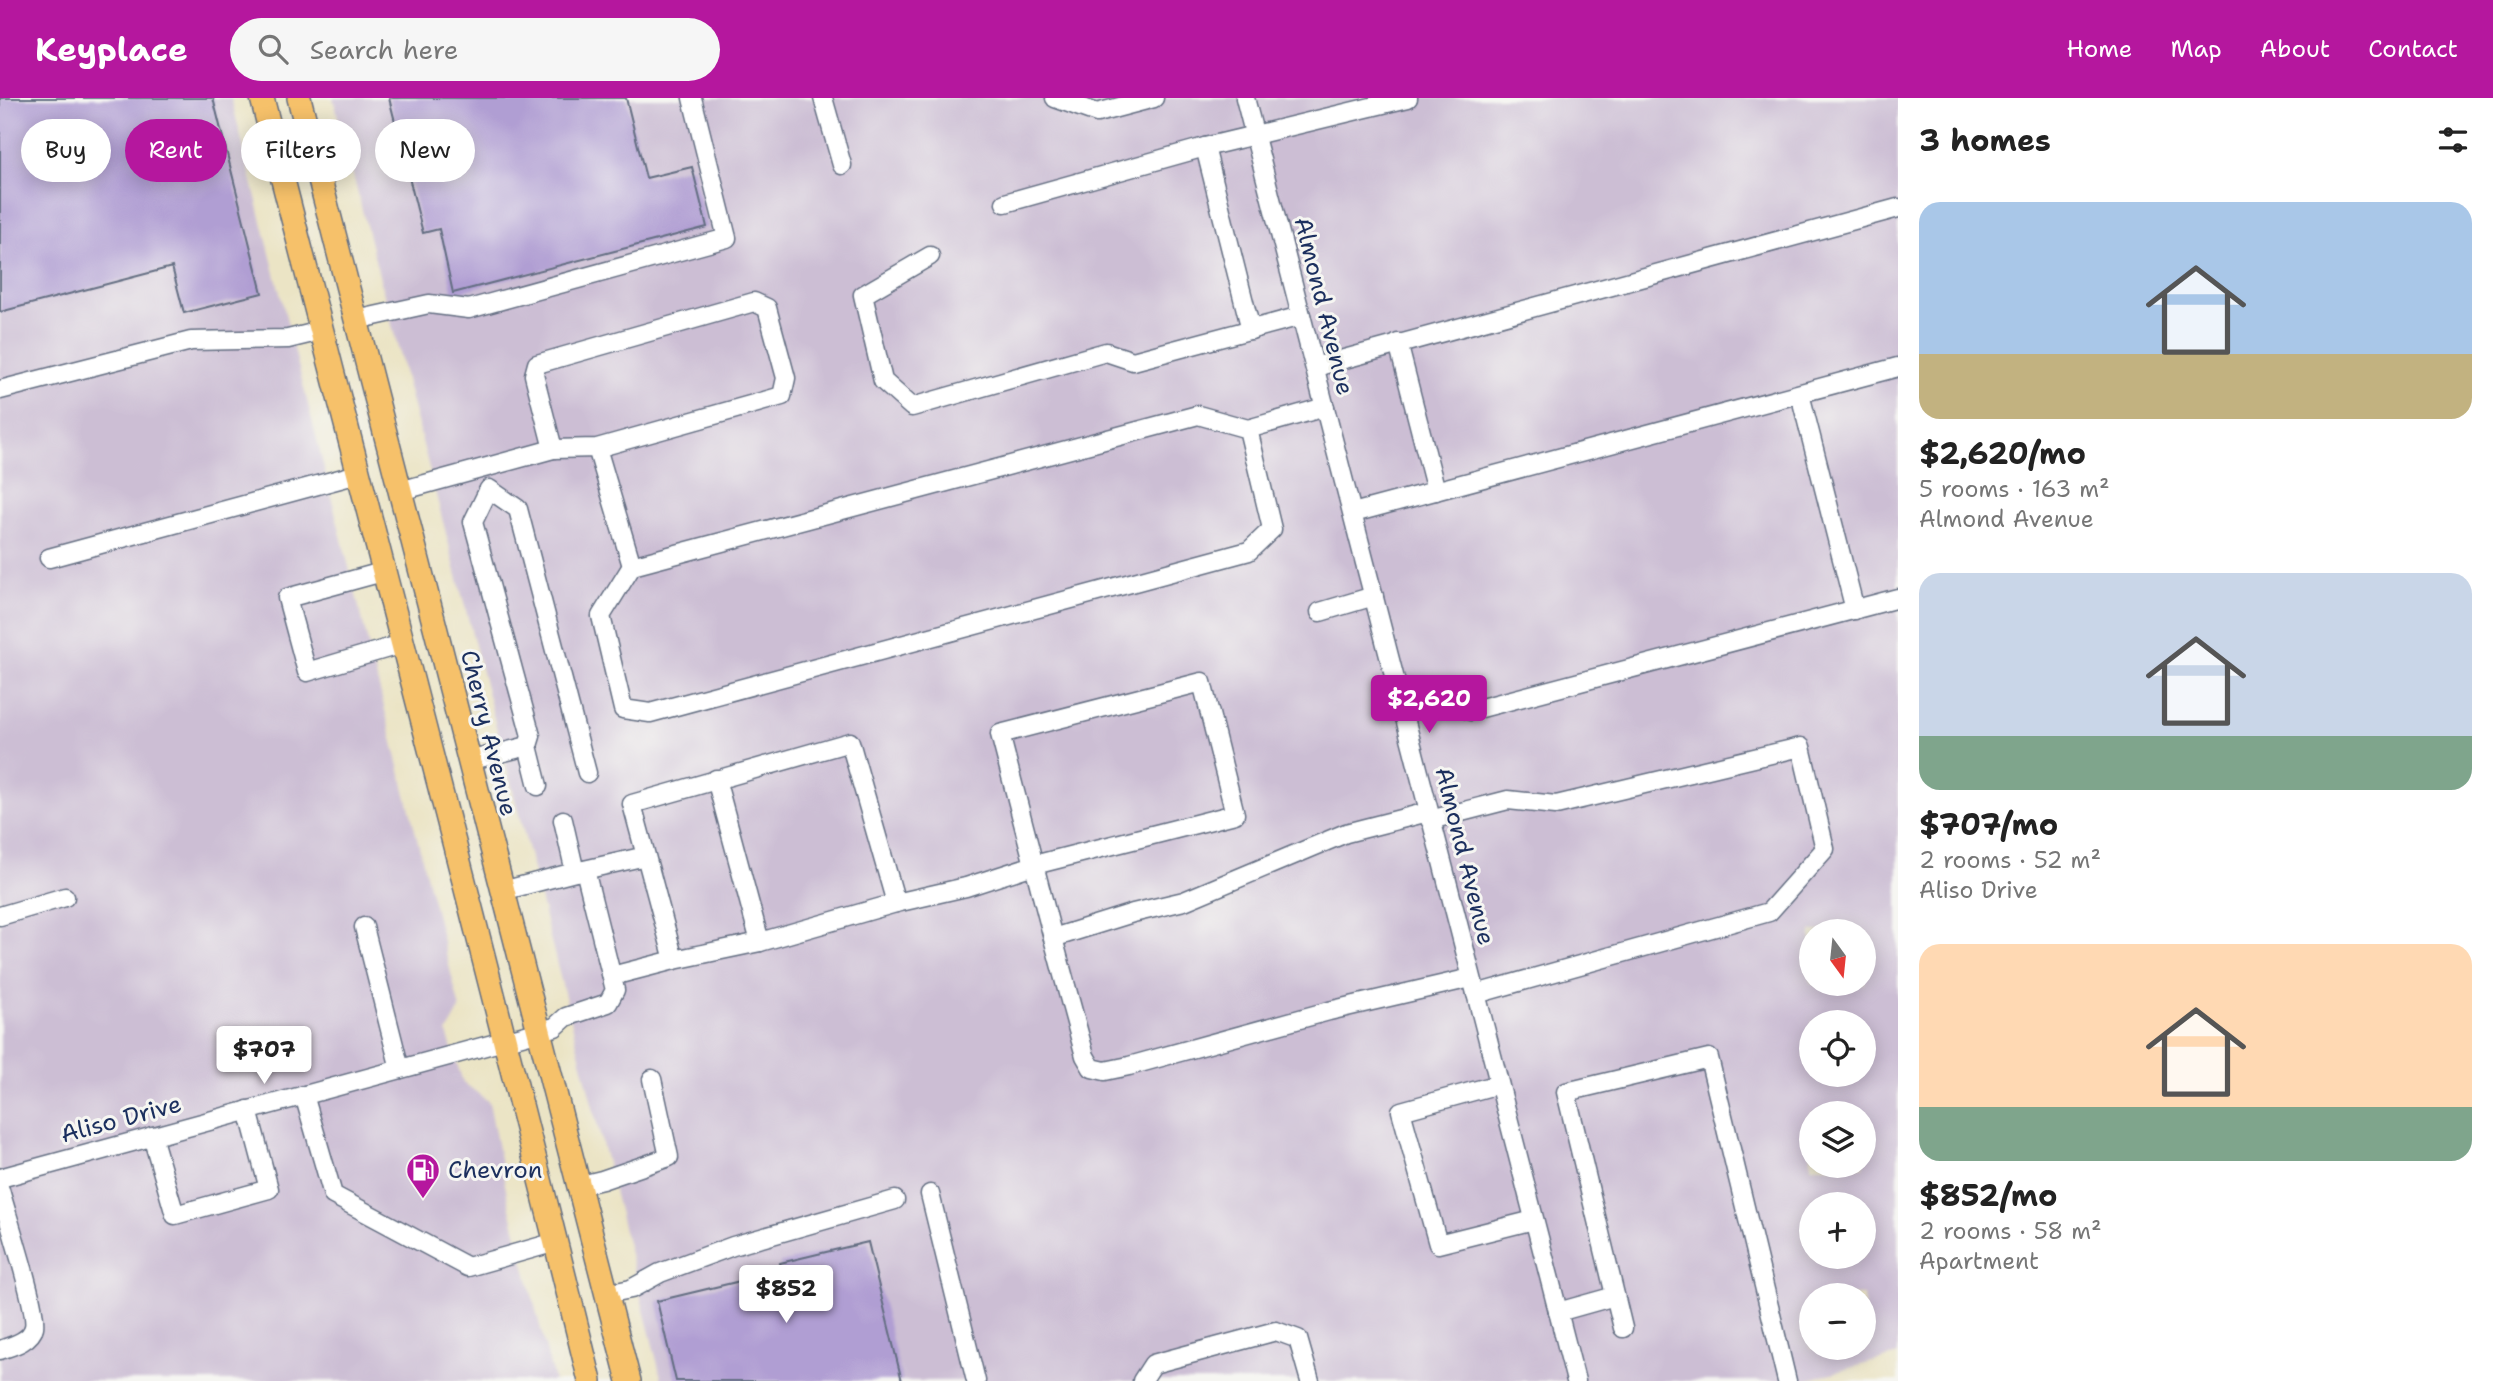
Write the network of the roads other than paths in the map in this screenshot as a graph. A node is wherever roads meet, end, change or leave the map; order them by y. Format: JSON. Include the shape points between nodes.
{"nodes":[{"id":1,"x":262,"y":98,"type":"edge"},
{"id":2,"x":299,"y":98,"type":"edge"},
{"id":3,"x":692,"y":98,"type":"edge"},
{"id":4,"x":823,"y":98,"type":"edge"},
{"id":5,"x":1055,"y":98,"type":"edge"},
{"id":6,"x":1154,"y":98,"type":"edge"},
{"id":7,"x":1245,"y":98,"type":"edge"},
{"id":8,"x":1408,"y":98,"type":"edge"},
{"id":9,"x":1255,"y":136,"type":"junction"},
{"id":10,"x":1205,"y":147,"type":"junction"},
{"id":11,"x":842,"y":165,"type":"dead end"},
{"id":12,"x":1005,"y":203,"type":"dead end"},
{"id":13,"x":1898,"y":208,"type":"edge"},
{"id":14,"x":930,"y":256,"type":"dead end"},
{"id":15,"x":1301,"y":316,"type":"junction"},
{"id":16,"x":356,"y":320,"type":"junction"},
{"id":17,"x":1251,"y":330,"type":"junction"},
{"id":18,"x":321,"y":331,"type":"junction"},
{"id":19,"x":1398,"y":343,"type":"junction"},
{"id":20,"x":1315,"y":367,"type":"junction"},
{"id":21,"x":1898,"y":368,"type":"edge"},
{"id":22,"x":0,"y":390,"type":"edge"},
{"id":23,"x":1800,"y":394,"type":"junction"},
{"id":24,"x":1325,"y":407,"type":"junction"},
{"id":25,"x":1248,"y":429,"type":"junction"},
{"id":26,"x":597,"y":448,"type":"junction"},
{"id":27,"x":553,"y":449,"type":"junction"},
{"id":28,"x":483,"y":468,"type":"junction"},
{"id":29,"x":358,"y":474,"type":"junction"},
{"id":30,"x":489,"y":489,"type":"junction"},
{"id":31,"x":400,"y":491,"type":"junction"},
{"id":32,"x":1436,"y":491,"type":"junction"},
{"id":33,"x":1353,"y":513,"type":"junction"},
{"id":34,"x":49,"y":558,"type":"dead end"},
{"id":35,"x":632,"y":565,"type":"junction"},
{"id":36,"x":386,"y":571,"type":"junction"},
{"id":37,"x":1374,"y":596,"type":"junction"},
{"id":38,"x":1898,"y":598,"type":"edge"},
{"id":39,"x":1855,"y":610,"type":"junction"},
{"id":40,"x":1320,"y":612,"type":"dead end"},
{"id":41,"x":402,"y":644,"type":"junction"},
{"id":42,"x":1470,"y":711,"type":"dead end"},
{"id":43,"x":528,"y":746,"type":"junction"},
{"id":44,"x":468,"y":761,"type":"junction"},
{"id":45,"x":587,"y":774,"type":"dead end"},
{"id":46,"x":716,"y":779,"type":"junction"},
{"id":47,"x":538,"y":786,"type":"dead end"},
{"id":48,"x":1429,"y":816,"type":"junction"},
{"id":49,"x":563,"y":820,"type":"dead end"},
{"id":50,"x":646,"y":856,"type":"junction"},
{"id":51,"x":1034,"y":865,"type":"junction"},
{"id":52,"x":580,"y":871,"type":"junction"},
{"id":53,"x":502,"y":891,"type":"junction"},
{"id":54,"x":65,"y":898,"type":"dead end"},
{"id":55,"x":896,"y":903,"type":"junction"},
{"id":56,"x":0,"y":916,"type":"edge"},
{"id":57,"x":364,"y":927,"type":"dead end"},
{"id":58,"x":1053,"y":938,"type":"junction"},
{"id":59,"x":760,"y":942,"type":"junction"},
{"id":60,"x":674,"y":960,"type":"junction"},
{"id":61,"x":612,"y":976,"type":"junction"},
{"id":62,"x":1474,"y":986,"type":"junction"},
{"id":63,"x":546,"y":1030,"type":"junction"},
{"id":64,"x":506,"y":1041,"type":"junction"},
{"id":65,"x":400,"y":1069,"type":"junction"},
{"id":66,"x":652,"y":1079,"type":"dead end"},
{"id":67,"x":1499,"y":1084,"type":"junction"},
{"id":68,"x":304,"y":1095,"type":"junction"},
{"id":69,"x":248,"y":1110,"type":"junction"},
{"id":70,"x":152,"y":1136,"type":"junction"},
{"id":71,"x":0,"y":1178,"type":"edge"},
{"id":72,"x":577,"y":1186,"type":"junction"},
{"id":73,"x":0,"y":1190,"type":"edge"},
{"id":74,"x":929,"y":1194,"type":"dead end"},
{"id":75,"x":895,"y":1200,"type":"dead end"},
{"id":76,"x":1534,"y":1220,"type":"junction"},
{"id":77,"x":556,"y":1242,"type":"junction"},
{"id":78,"x":606,"y":1294,"type":"junction"},
{"id":79,"x":1615,"y":1296,"type":"junction"},
{"id":80,"x":1558,"y":1312,"type":"junction"},
{"id":81,"x":1623,"y":1328,"type":"dead end"},
{"id":82,"x":0,"y":1350,"type":"edge"},
{"id":83,"x":590,"y":1381,"type":"edge"},
{"id":84,"x":629,"y":1381,"type":"edge"},
{"id":85,"x":976,"y":1381,"type":"edge"},
{"id":86,"x":1142,"y":1381,"type":"edge"},
{"id":87,"x":1310,"y":1381,"type":"edge"},
{"id":88,"x":1576,"y":1381,"type":"edge"},
{"id":89,"x":1787,"y":1381,"type":"edge"}],
"edges":[{"from":1,"to":18,"type":"main road"},
{"from":2,"to":16,"type":"main road","name":"Cherry Avenue"},
{"from":3,"to":16,"type":"street","via":[[727,237],[469,309],[429,304]]},
{"from":4,"to":11,"type":"street"},
{"from":5,"to":6,"type":"street","via":[[1097,113]]},
{"from":7,"to":9,"type":"street","name":"Almond Avenue"},
{"from":8,"to":9,"type":"street"},
{"from":9,"to":10,"type":"street"},
{"from":9,"to":15,"type":"street","name":"Almond Avenue"},
{"from":10,"to":12,"type":"street"},
{"from":10,"to":17,"type":"street"},
{"from":13,"to":19,"type":"street"},
{"from":14,"to":17,"type":"street","via":[[863,295],[883,381],[912,407],[1106,352],[1133,361]]},
{"from":15,"to":17,"type":"street"},
{"from":15,"to":20,"type":"street","name":"Almond Avenue"},
{"from":16,"to":31,"type":"main road","name":"Cherry Avenue"},
{"from":18,"to":22,"type":"street","via":[[288,339],[191,341]]},
{"from":18,"to":29,"type":"main road"},
{"from":19,"to":20,"type":"street"},
{"from":19,"to":32,"type":"street"},
{"from":20,"to":24,"type":"street","name":"Almond Avenue"},
{"from":21,"to":23,"type":"street"},
{"from":23,"to":32,"type":"street"},
{"from":23,"to":39,"type":"street"},
{"from":24,"to":25,"type":"street"},
{"from":24,"to":33,"type":"street","name":"Almond Avenue"},
{"from":25,"to":35,"type":"street","via":[[1198,415]]},
{"from":25,"to":35,"type":"street","via":[[1272,529],[1249,551],[650,713],[623,709],[601,616]]},
{"from":26,"to":27,"type":"street"},
{"from":26,"to":27,"type":"street","via":[[782,396],[786,378],[767,308],[754,302],[537,364],[534,375]]},
{"from":26,"to":35,"type":"street"},
{"from":27,"to":28,"type":"street"},
{"from":28,"to":30,"type":"street"},
{"from":28,"to":31,"type":"street"},
{"from":29,"to":34,"type":"street"},
{"from":29,"to":36,"type":"main road"},
{"from":30,"to":43,"type":"street","via":[[473,522],[531,736]]},
{"from":30,"to":45,"type":"street","via":[[518,509]]},
{"from":31,"to":44,"type":"main road","name":"Cherry Avenue"},
{"from":32,"to":33,"type":"street"},
{"from":33,"to":37,"type":"street","name":"Almond Avenue"},
{"from":36,"to":41,"type":"main road"},
{"from":36,"to":41,"type":"street","via":[[287,598],[307,672]]},
{"from":37,"to":40,"type":"street"},
{"from":37,"to":48,"type":"street","name":"Almond Avenue"},
{"from":38,"to":39,"type":"street"},
{"from":39,"to":42,"type":"street"},
{"from":41,"to":64,"type":"main road"},
{"from":43,"to":44,"type":"street"},
{"from":43,"to":47,"type":"street"},
{"from":44,"to":53,"type":"main road","name":"Cherry Avenue"},
{"from":46,"to":50,"type":"street","via":[[632,804]]},
{"from":46,"to":55,"type":"street","via":[[850,742]]},
{"from":46,"to":59,"type":"street"},
{"from":48,"to":58,"type":"street","via":[[1346,833],[1184,901]]},
{"from":48,"to":62,"type":"street","name":"Almond Avenue"},
{"from":48,"to":62,"type":"street","via":[[1508,800],[1556,805],[1801,747],[1825,849],[1769,912],[1556,972]]},
{"from":49,"to":52,"type":"street"},
{"from":50,"to":52,"type":"street"},
{"from":50,"to":60,"type":"street"},
{"from":51,"to":51,"type":"street","via":[[1000,734],[1202,682],[1235,814]]},
{"from":51,"to":55,"type":"street"},
{"from":51,"to":58,"type":"street"},
{"from":52,"to":53,"type":"street"},
{"from":52,"to":61,"type":"street"},
{"from":53,"to":63,"type":"main road","name":"Cherry Avenue"},
{"from":54,"to":56,"type":"street"},
{"from":55,"to":59,"type":"street"},
{"from":57,"to":65,"type":"street"},
{"from":58,"to":62,"type":"street","via":[[1085,1056],[1092,1068],[1105,1071],[1329,1011]]},
{"from":59,"to":60,"type":"street"},
{"from":60,"to":61,"type":"street"},
{"from":61,"to":63,"type":"street","name":"Aliso Drive","via":[[615,990],[608,1003],[566,1017]]},
{"from":62,"to":67,"type":"street","name":"Almond Avenue"},
{"from":63,"to":64,"type":"street","name":"Aliso Drive"},
{"from":63,"to":72,"type":"main road","name":"Cherry Avenue"},
{"from":64,"to":65,"type":"street","name":"Aliso Drive"},
{"from":64,"to":77,"type":"main road"},
{"from":65,"to":68,"type":"street","name":"Aliso Drive"},
{"from":66,"to":72,"type":"street","via":[[668,1157]]},
{"from":67,"to":76,"type":"street","name":"Almond Avenue"},
{"from":67,"to":76,"type":"street","via":[[1401,1111],[1438,1244]]},
{"from":68,"to":69,"type":"street","name":"Aliso Drive"},
{"from":68,"to":77,"type":"street","via":[[333,1195],[468,1268]]},
{"from":69,"to":70,"type":"street","name":"Aliso Drive"},
{"from":69,"to":70,"type":"street","via":[[269,1189],[175,1216]]},
{"from":70,"to":71,"type":"street","name":"Aliso Drive"},
{"from":72,"to":78,"type":"main road","name":"Cherry Avenue"},
{"from":73,"to":82,"type":"street","via":[[34,1326],[28,1339]]},
{"from":74,"to":85,"type":"street"},
{"from":75,"to":78,"type":"street","via":[[733,1246],[631,1289]]},
{"from":76,"to":80,"type":"street","name":"Almond Avenue"},
{"from":77,"to":83,"type":"main road"},
{"from":78,"to":84,"type":"main road","name":"Cherry Avenue"},
{"from":79,"to":80,"type":"street"},
{"from":79,"to":81,"type":"street"},
{"from":79,"to":89,"type":"street","via":[[1566,1092],[1709,1058]]},
{"from":80,"to":88,"type":"street","name":"Almond Avenue"},
{"from":86,"to":87,"type":"street","via":[[1153,1364],[1276,1331],[1298,1339]]}]}
